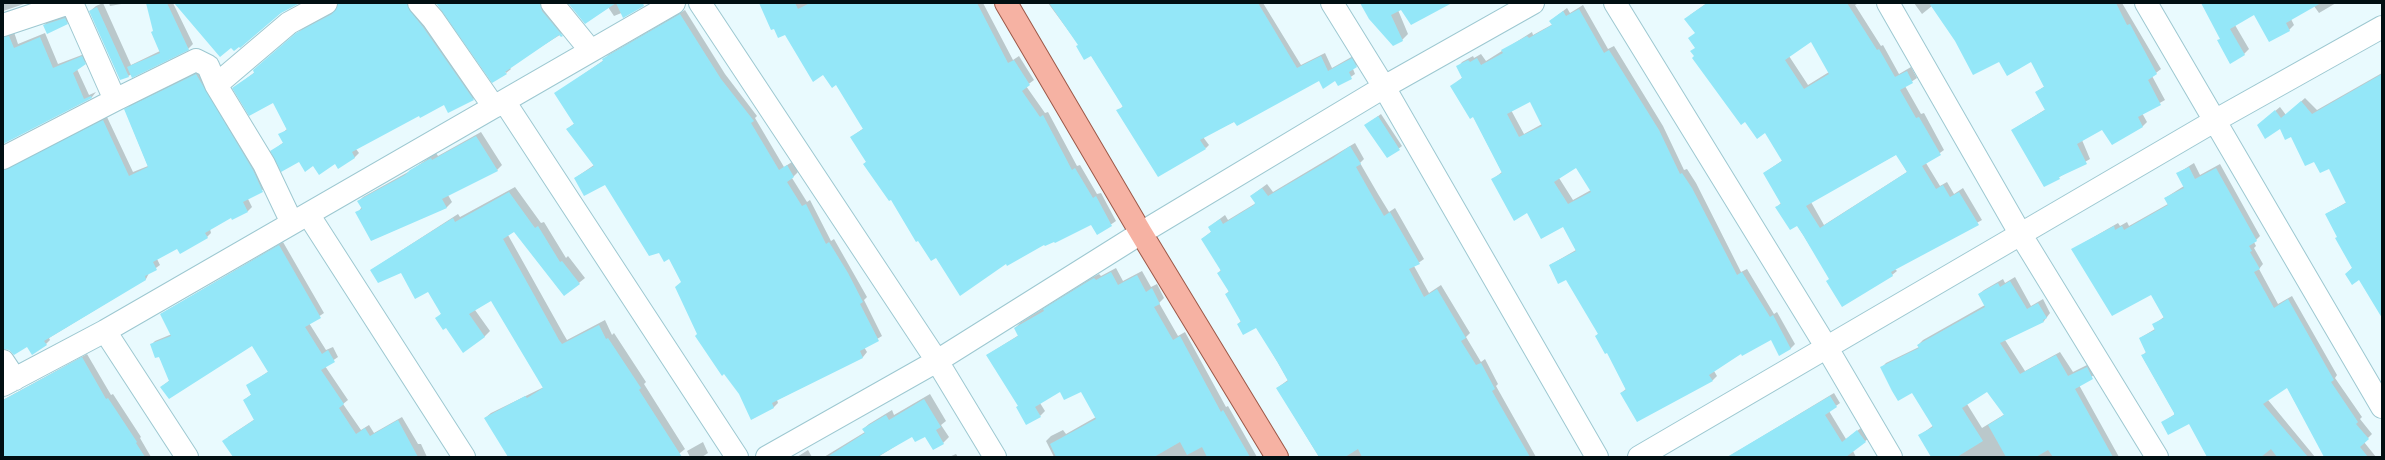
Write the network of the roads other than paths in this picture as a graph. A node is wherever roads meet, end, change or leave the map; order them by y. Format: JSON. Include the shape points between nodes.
{"nodes":[{"id":1,"x":69,"y":3,"type":"edge"},
{"id":2,"x":72,"y":3,"type":"edge"},
{"id":3,"x":326,"y":3,"type":"edge"},
{"id":4,"x":419,"y":3,"type":"edge"},
{"id":5,"x":552,"y":3,"type":"edge"},
{"id":6,"x":674,"y":3,"type":"edge"},
{"id":7,"x":700,"y":3,"type":"edge"},
{"id":8,"x":1006,"y":3,"type":"edge"},
{"id":9,"x":1332,"y":3,"type":"edge"},
{"id":10,"x":1533,"y":3,"type":"edge"},
{"id":11,"x":1615,"y":3,"type":"edge"},
{"id":12,"x":1888,"y":3,"type":"edge"},
{"id":13,"x":2146,"y":3,"type":"edge"},
{"id":14,"x":10,"y":16,"type":"edge"},
{"id":15,"x":2382,"y":26,"type":"edge"},
{"id":16,"x":591,"y":51,"type":"junction"},
{"id":17,"x":216,"y":85,"type":"junction"},
{"id":18,"x":1384,"y":87,"type":"junction"},
{"id":19,"x":115,"y":100,"type":"junction"},
{"id":20,"x":499,"y":104,"type":"junction"},
{"id":21,"x":2216,"y":120,"type":"junction"},
{"id":22,"x":3,"y":158,"type":"edge"},
{"id":23,"x":300,"y":219,"type":"junction"},
{"id":24,"x":1141,"y":233,"type":"junction"},
{"id":25,"x":2021,"y":235,"type":"junction"},
{"id":26,"x":105,"y":331,"type":"junction"},
{"id":27,"x":1827,"y":348,"type":"junction"},
{"id":28,"x":3,"y":361,"type":"edge"},
{"id":29,"x":937,"y":361,"type":"junction"},
{"id":30,"x":9,"y":382,"type":"edge"},
{"id":31,"x":2382,"y":407,"type":"edge"},
{"id":32,"x":187,"y":457,"type":"edge"},
{"id":33,"x":464,"y":457,"type":"edge"},
{"id":34,"x":737,"y":457,"type":"edge"},
{"id":35,"x":767,"y":457,"type":"edge"},
{"id":36,"x":995,"y":457,"type":"edge"},
{"id":37,"x":1277,"y":457,"type":"edge"},
{"id":38,"x":1597,"y":457,"type":"edge"},
{"id":39,"x":1639,"y":457,"type":"edge"},
{"id":40,"x":1891,"y":457,"type":"edge"},
{"id":41,"x":2157,"y":457,"type":"edge"}],
"edges":[{"from":1,"to":14,"type":"street"},
{"from":2,"to":19,"type":"street"},
{"from":3,"to":17,"type":"street","via":[[289,23]]},
{"from":4,"to":20,"type":"street"},
{"from":5,"to":16,"type":"street"},
{"from":6,"to":16,"type":"street"},
{"from":7,"to":29,"type":"street"},
{"from":8,"to":24,"type":"main road"},
{"from":9,"to":18,"type":"street"},
{"from":10,"to":18,"type":"street"},
{"from":11,"to":27,"type":"street"},
{"from":12,"to":25,"type":"street"},
{"from":13,"to":21,"type":"street"},
{"from":15,"to":21,"type":"street"},
{"from":16,"to":20,"type":"street"},
{"from":17,"to":19,"type":"street","via":[[208,66],[196,60]]},
{"from":17,"to":23,"type":"street"},
{"from":18,"to":24,"type":"street"},
{"from":18,"to":38,"type":"street"},
{"from":19,"to":22,"type":"street"},
{"from":20,"to":23,"type":"street"},
{"from":20,"to":34,"type":"street"},
{"from":21,"to":25,"type":"street"},
{"from":21,"to":31,"type":"street"},
{"from":23,"to":26,"type":"street"},
{"from":23,"to":33,"type":"street"},
{"from":24,"to":29,"type":"street"},
{"from":24,"to":37,"type":"main road"},
{"from":25,"to":27,"type":"street"},
{"from":25,"to":41,"type":"street"},
{"from":26,"to":30,"type":"street"},
{"from":26,"to":32,"type":"street"},
{"from":27,"to":39,"type":"street"},
{"from":27,"to":40,"type":"street"},
{"from":28,"to":30,"type":"street"},
{"from":29,"to":35,"type":"street"},
{"from":29,"to":36,"type":"street"}]}
